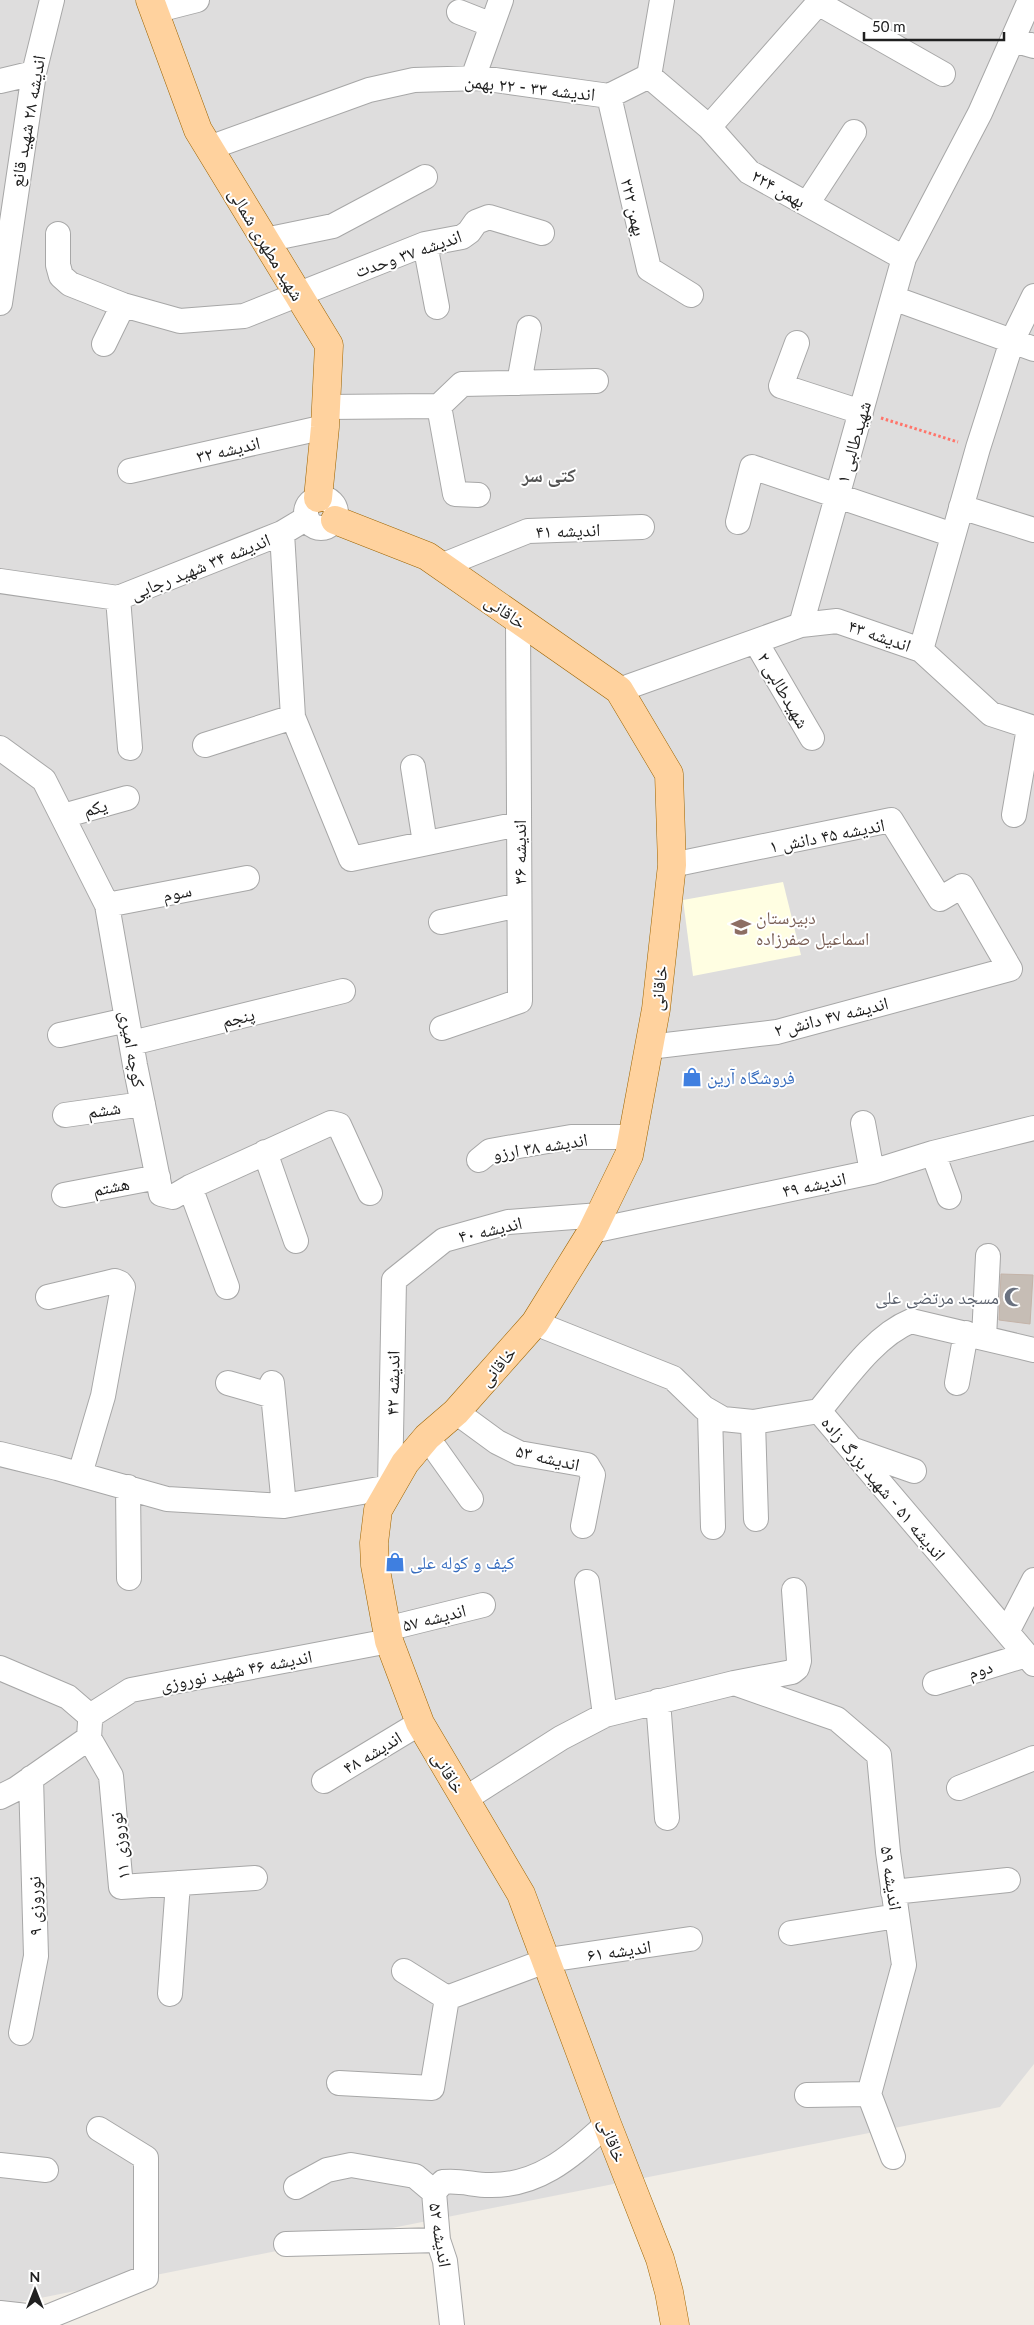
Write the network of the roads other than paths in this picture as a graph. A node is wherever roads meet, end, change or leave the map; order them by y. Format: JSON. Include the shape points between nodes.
{"nodes":[{"id":1,"x":52,"y":0,"type":"edge"},
{"id":2,"x":197,"y":0,"type":"edge"},
{"id":3,"x":501,"y":0,"type":"edge"},
{"id":4,"x":662,"y":0,"type":"edge"},
{"id":5,"x":1030,"y":0,"type":"edge"},
{"id":6,"x":819,"y":2,"type":"edge"},
{"id":7,"x":152,"y":6,"type":"edge"},
{"id":8,"x":459,"y":12,"type":"dead end"},
{"id":9,"x":492,"y":25,"type":"junction"},
{"id":10,"x":1023,"y":43,"type":"edge"},
{"id":11,"x":34,"y":73,"type":"junction"},
{"id":12,"x":943,"y":74,"type":"dead end"},
{"id":13,"x":648,"y":76,"type":"junction"},
{"id":14,"x":473,"y":78,"type":"junction"},
{"id":15,"x":0,"y":81,"type":"edge"},
{"id":16,"x":609,"y":96,"type":"junction"},
{"id":17,"x":709,"y":127,"type":"junction"},
{"id":18,"x":854,"y":132,"type":"dead end"},
{"id":19,"x":209,"y":148,"type":"junction"},
{"id":20,"x":425,"y":177,"type":"dead end"},
{"id":21,"x":807,"y":204,"type":"junction"},
{"id":22,"x":542,"y":233,"type":"dead end"},
{"id":23,"x":58,"y":234,"type":"dead end"},
{"id":24,"x":265,"y":240,"type":"junction"},
{"id":25,"x":425,"y":244,"type":"junction"},
{"id":26,"x":904,"y":258,"type":"junction"},
{"id":27,"x":1,"y":279,"type":"edge"},
{"id":28,"x":297,"y":293,"type":"junction"},
{"id":29,"x":691,"y":295,"type":"dead end"},
{"id":30,"x":1034,"y":296,"type":"edge"},
{"id":31,"x":893,"y":298,"type":"junction"},
{"id":32,"x":0,"y":303,"type":"edge"},
{"id":33,"x":123,"y":306,"type":"junction"},
{"id":34,"x":437,"y":307,"type":"dead end"},
{"id":35,"x":529,"y":328,"type":"dead end"},
{"id":36,"x":797,"y":343,"type":"dead end"},
{"id":37,"x":104,"y":344,"type":"dead end"},
{"id":38,"x":1023,"y":345,"type":"edge"},
{"id":39,"x":596,"y":381,"type":"dead end"},
{"id":40,"x":519,"y":383,"type":"junction"},
{"id":41,"x":439,"y":406,"type":"junction"},
{"id":42,"x":861,"y":412,"type":"junction"},
{"id":43,"x":326,"y":417,"type":"junction"},
{"id":44,"x":130,"y":471,"type":"dead end"},
{"id":45,"x":478,"y":495,"type":"dead end"},
{"id":46,"x":838,"y":495,"type":"junction"},
{"id":47,"x":961,"y":507,"type":"junction"},
{"id":48,"x":313,"y":508,"type":"junction"},
{"id":49,"x":335,"y":520,"type":"joint"},
{"id":50,"x":738,"y":522,"type":"dead end"},
{"id":51,"x":642,"y":527,"type":"dead end"},
{"id":52,"x":1034,"y":530,"type":"edge"},
{"id":53,"x":282,"y":533,"type":"junction"},
{"id":54,"x":953,"y":535,"type":"junction"},
{"id":55,"x":441,"y":566,"type":"junction"},
{"id":56,"x":0,"y":581,"type":"edge"},
{"id":57,"x":118,"y":598,"type":"junction"},
{"id":58,"x":518,"y":620,"type":"junction"},
{"id":59,"x":801,"y":625,"type":"junction"},
{"id":60,"x":756,"y":642,"type":"junction"},
{"id":61,"x":920,"y":650,"type":"junction"},
{"id":62,"x":619,"y":690,"type":"junction"},
{"id":63,"x":293,"y":717,"type":"junction"},
{"id":64,"x":1032,"y":728,"type":"edge"},
{"id":65,"x":812,"y":738,"type":"dead end"},
{"id":66,"x":205,"y":745,"type":"dead end"},
{"id":67,"x":0,"y":748,"type":"edge"},
{"id":68,"x":130,"y":748,"type":"dead end"},
{"id":69,"x":413,"y":767,"type":"dead end"},
{"id":70,"x":127,"y":798,"type":"dead end"},
{"id":71,"x":1014,"y":815,"type":"dead end"},
{"id":72,"x":63,"y":816,"type":"junction"},
{"id":73,"x":518,"y":824,"type":"junction"},
{"id":74,"x":425,"y":843,"type":"junction"},
{"id":75,"x":672,"y":865,"type":"junction"},
{"id":76,"x":247,"y":878,"type":"dead end"},
{"id":77,"x":107,"y":905,"type":"junction"},
{"id":78,"x":519,"y":905,"type":"junction"},
{"id":79,"x":441,"y":922,"type":"dead end"},
{"id":80,"x":1010,"y":969,"type":"joint"},
{"id":81,"x":343,"y":991,"type":"dead end"},
{"id":82,"x":127,"y":1020,"type":"junction"},
{"id":83,"x":442,"y":1028,"type":"dead end"},
{"id":84,"x":60,"y":1035,"type":"dead end"},
{"id":85,"x":132,"y":1043,"type":"junction"},
{"id":86,"x":648,"y":1047,"type":"junction"},
{"id":87,"x":143,"y":1104,"type":"junction"},
{"id":88,"x":65,"y":1114,"type":"dead end"},
{"id":89,"x":863,"y":1123,"type":"dead end"},
{"id":90,"x":1034,"y":1128,"type":"edge"},
{"id":91,"x":632,"y":1137,"type":"junction"},
{"id":92,"x":265,"y":1152,"type":"junction"},
{"id":93,"x":932,"y":1153,"type":"junction"},
{"id":94,"x":479,"y":1160,"type":"dead end"},
{"id":95,"x":872,"y":1172,"type":"junction"},
{"id":96,"x":158,"y":1177,"type":"junction"},
{"id":97,"x":190,"y":1186,"type":"junction"},
{"id":98,"x":370,"y":1193,"type":"dead end"},
{"id":99,"x":64,"y":1195,"type":"dead end"},
{"id":100,"x":949,"y":1197,"type":"dead end"},
{"id":101,"x":596,"y":1223,"type":"junction"},
{"id":102,"x":296,"y":1241,"type":"dead end"},
{"id":103,"x":988,"y":1256,"type":"dead end"},
{"id":104,"x":394,"y":1280,"type":"joint"},
{"id":105,"x":227,"y":1287,"type":"dead end"},
{"id":106,"x":48,"y":1297,"type":"dead end"},
{"id":107,"x":535,"y":1323,"type":"junction"},
{"id":108,"x":975,"y":1336,"type":"junction"},
{"id":109,"x":1034,"y":1350,"type":"edge"},
{"id":110,"x":957,"y":1382,"type":"dead end"},
{"id":111,"x":228,"y":1384,"type":"dead end"},
{"id":112,"x":819,"y":1411,"type":"junction"},
{"id":113,"x":456,"y":1412,"type":"junction"},
{"id":114,"x":710,"y":1412,"type":"junction"},
{"id":115,"x":753,"y":1422,"type":"junction"},
{"id":116,"x":427,"y":1437,"type":"junction"},
{"id":117,"x":852,"y":1450,"type":"junction"},
{"id":118,"x":0,"y":1454,"type":"edge"},
{"id":119,"x":914,"y":1471,"type":"dead end"},
{"id":120,"x":80,"y":1474,"type":"junction"},
{"id":121,"x":390,"y":1487,"type":"junction"},
{"id":122,"x":128,"y":1488,"type":"junction"},
{"id":123,"x":471,"y":1499,"type":"dead end"},
{"id":124,"x":284,"y":1506,"type":"junction"},
{"id":125,"x":756,"y":1519,"type":"dead end"},
{"id":126,"x":582,"y":1526,"type":"dead end"},
{"id":127,"x":713,"y":1527,"type":"dead end"},
{"id":128,"x":129,"y":1578,"type":"dead end"},
{"id":129,"x":1034,"y":1580,"type":"edge"},
{"id":130,"x":587,"y":1582,"type":"dead end"},
{"id":131,"x":794,"y":1590,"type":"dead end"},
{"id":132,"x":483,"y":1605,"type":"dead end"},
{"id":133,"x":1007,"y":1632,"type":"junction"},
{"id":134,"x":387,"y":1635,"type":"junction"},
{"id":135,"x":1030,"y":1660,"type":"edge"},
{"id":136,"x":0,"y":1668,"type":"edge"},
{"id":137,"x":734,"y":1682,"type":"junction"},
{"id":138,"x":934,"y":1683,"type":"dead end"},
{"id":139,"x":658,"y":1702,"type":"junction"},
{"id":140,"x":605,"y":1715,"type":"junction"},
{"id":141,"x":420,"y":1723,"type":"junction"},
{"id":142,"x":89,"y":1727,"type":"junction"},
{"id":143,"x":1034,"y":1758,"type":"edge"},
{"id":144,"x":31,"y":1778,"type":"junction"},
{"id":145,"x":324,"y":1781,"type":"dead end"},
{"id":146,"x":959,"y":1788,"type":"dead end"},
{"id":147,"x":0,"y":1797,"type":"edge"},
{"id":148,"x":465,"y":1799,"type":"junction"},
{"id":149,"x":667,"y":1818,"type":"dead end"},
{"id":150,"x":255,"y":1878,"type":"dead end"},
{"id":151,"x":1008,"y":1880,"type":"dead end"},
{"id":152,"x":178,"y":1883,"type":"junction"},
{"id":153,"x":893,"y":1892,"type":"junction"},
{"id":154,"x":897,"y":1916,"type":"junction"},
{"id":155,"x":791,"y":1933,"type":"dead end"},
{"id":156,"x":690,"y":1939,"type":"dead end"},
{"id":157,"x":548,"y":1960,"type":"junction"},
{"id":158,"x":404,"y":1971,"type":"dead end"},
{"id":159,"x":170,"y":1994,"type":"dead end"},
{"id":160,"x":447,"y":1998,"type":"junction"},
{"id":161,"x":21,"y":2032,"type":"dead end"},
{"id":162,"x":339,"y":2083,"type":"dead end"},
{"id":163,"x":869,"y":2094,"type":"junction"},
{"id":164,"x":807,"y":2095,"type":"dead end"},
{"id":165,"x":607,"y":2124,"type":"junction"},
{"id":166,"x":99,"y":2129,"type":"dead end"},
{"id":167,"x":893,"y":2157,"type":"dead end"},
{"id":168,"x":0,"y":2164,"type":"edge"},
{"id":169,"x":46,"y":2170,"type":"dead end"},
{"id":170,"x":296,"y":2187,"type":"dead end"},
{"id":171,"x":434,"y":2192,"type":"junction"},
{"id":172,"x":438,"y":2240,"type":"junction"},
{"id":173,"x":286,"y":2244,"type":"dead end"},
{"id":174,"x":0,"y":2313,"type":"edge"},
{"id":175,"x":452,"y":2325,"type":"edge"},
{"id":176,"x":675,"y":2325,"type":"edge"}],
"edges":[{"from":1,"to":11,"type":"street","name":"اندیشه ۲۸ شهید قانع"},
{"from":2,"to":7,"type":"street"},
{"from":3,"to":9,"type":"street"},
{"from":4,"to":13,"type":"street"},
{"from":5,"to":10,"type":"street","name":"شهیدطالبی ۱"},
{"from":6,"to":12,"type":"street"},
{"from":6,"to":17,"type":"street"},
{"from":7,"to":19,"type":"main road","name":"شهید مطهری شمالی","via":[[198,130]]},
{"from":8,"to":9,"type":"street"},
{"from":9,"to":14,"type":"street"},
{"from":10,"to":26,"type":"street","name":"شهیدطالبی ۱","via":[[980,113]]},
{"from":11,"to":15,"type":"street"},
{"from":11,"to":27,"type":"street","name":"اندیشه ۲۸ شهید قانع"},
{"from":13,"to":16,"type":"street","name":"اندیشه ۳۳ - ۲۲ بهمن"},
{"from":13,"to":17,"type":"street","name":"۲۲بهمن ۴"},
{"from":14,"to":16,"type":"street","name":"اندیشه ۳۳ - ۲۲ بهمن"},
{"from":14,"to":19,"type":"street","name":"اندیشه ۳۳ - ۲۲ بهمن","via":[[414,80],[369,90]]},
{"from":16,"to":29,"type":"street","name":"۲۲بهمن ۲","via":[[648,268]]},
{"from":17,"to":21,"type":"street","name":"۲۲بهمن ۴","via":[[749,172]]},
{"from":18,"to":21,"type":"street"},
{"from":19,"to":24,"type":"main road","name":"شهید مطهری شمالی"},
{"from":20,"to":24,"type":"street","via":[[333,226]]},
{"from":21,"to":26,"type":"street","name":"۲۲بهمن ۴"},
{"from":22,"to":25,"type":"street","name":"اندیشه ۳۷ وحدت","via":[[490,217],[476,222],[462,237]]},
{"from":23,"to":33,"type":"street","name":"اندیشه ۳۷ وحدت","via":[[61,276],[70,284]]},
{"from":24,"to":28,"type":"main road","name":"شهید مطهری شمالی"},
{"from":25,"to":28,"type":"street","name":"اندیشه ۳۷ وحدت"},
{"from":25,"to":34,"type":"street"},
{"from":26,"to":31,"type":"street","name":"شهیدطالبی ۱"},
{"from":27,"to":32,"type":"street","name":"اندیشه ۲۸ شهید قانع"},
{"from":28,"to":33,"type":"street","name":"اندیشه ۳۷ وحدت","via":[[244,316],[180,321]]},
{"from":28,"to":43,"type":"main road","name":"شهید مطهری شمالی","via":[[329,345]]},
{"from":30,"to":38,"type":"street"},
{"from":31,"to":38,"type":"street"},
{"from":31,"to":42,"type":"street","name":"شهیدطالبی ۱"},
{"from":33,"to":37,"type":"street"},
{"from":35,"to":40,"type":"street"},
{"from":36,"to":42,"type":"street","via":[[781,386]]},
{"from":38,"to":47,"type":"street","via":[[978,448]]},
{"from":39,"to":40,"type":"street"},
{"from":40,"to":41,"type":"street","via":[[462,384]]},
{"from":41,"to":43,"type":"street","name":"اندیشه ۳۲"},
{"from":41,"to":45,"type":"street","via":[[455,494]]},
{"from":42,"to":46,"type":"street","name":"شهیدطالبی ۱"},
{"from":43,"to":44,"type":"street","name":"اندیشه ۳۲"},
{"from":43,"to":48,"type":"main road","name":"شهید مطهری شمالی"},
{"from":46,"to":50,"type":"street","via":[[752,467]]},
{"from":46,"to":54,"type":"street"},
{"from":46,"to":59,"type":"street","name":"شهیدطالبی ۱"},
{"from":47,"to":52,"type":"street"},
{"from":47,"to":54,"type":"street"},
{"from":48,"to":49,"type":"street","via":[[327,499],[333,504]]},
{"from":48,"to":53,"type":"street","name":"اندیشه ۳۴ شهید رجایی"},
{"from":49,"to":55,"type":"main road","name":"خاقانی","via":[[427,556]]},
{"from":51,"to":55,"type":"street","name":"اندیشه ۴۱","via":[[528,531]]},
{"from":53,"to":57,"type":"street","name":"اندیشه ۳۴ شهید رجایی"},
{"from":53,"to":63,"type":"street"},
{"from":54,"to":61,"type":"street"},
{"from":55,"to":58,"type":"main road","name":"خاقانی"},
{"from":56,"to":57,"type":"street","name":"اندیشه ۳۴ شهید رجایی"},
{"from":57,"to":68,"type":"street"},
{"from":58,"to":62,"type":"main road","name":"خاقانی"},
{"from":58,"to":73,"type":"street","name":"اندیشه ۳۶"},
{"from":59,"to":60,"type":"street","name":"اندیشه ۴۳"},
{"from":59,"to":61,"type":"street","name":"اندیشه ۴۳","via":[[837,621]]},
{"from":60,"to":62,"type":"street","name":"اندیشه ۴۳"},
{"from":60,"to":65,"type":"street","name":"شهیدطالبی ۲"},
{"from":61,"to":64,"type":"street","name":"اندیشه ۴۳","via":[[991,714]]},
{"from":62,"to":75,"type":"main road","name":"خاقانی","via":[[669,774]]},
{"from":63,"to":66,"type":"street"},
{"from":63,"to":74,"type":"street","via":[[351,859]]},
{"from":64,"to":71,"type":"street"},
{"from":67,"to":72,"type":"street","name":"کوچه امیری","via":[[44,780]]},
{"from":69,"to":74,"type":"street"},
{"from":70,"to":72,"type":"street","name":"یکم"},
{"from":72,"to":77,"type":"street","name":"کوچه امیری"},
{"from":73,"to":74,"type":"street"},
{"from":73,"to":78,"type":"street","name":"اندیشه ۳۶"},
{"from":75,"to":80,"type":"street","name":"اندیشه ۴۵ دانش ۱","via":[[891,820],[940,899],[962,886]]},
{"from":75,"to":86,"type":"main road","name":"خاقانی","via":[[656,1009]]},
{"from":76,"to":77,"type":"street","name":"سوم"},
{"from":77,"to":82,"type":"street","name":"کوچه امیری"},
{"from":78,"to":79,"type":"street"},
{"from":78,"to":83,"type":"street","name":"اندیشه ۳۶","via":[[520,1000]]},
{"from":80,"to":86,"type":"street","name":"اندیشه ۴۷ دانش ۲","via":[[778,1032]]},
{"from":81,"to":85,"type":"street","name":"پنجم"},
{"from":82,"to":84,"type":"street"},
{"from":82,"to":85,"type":"street","name":"کوچه امیری"},
{"from":85,"to":87,"type":"street","name":"کوچه امیری"},
{"from":86,"to":91,"type":"main road","name":"خاقانی"},
{"from":87,"to":88,"type":"street","name":"ششم"},
{"from":87,"to":96,"type":"street","name":"کوچه امیری"},
{"from":89,"to":95,"type":"street"},
{"from":90,"to":93,"type":"street","name":"اندیشه ۴۹"},
{"from":91,"to":94,"type":"street","name":"اندیشه ۳۸ ارزو","via":[[571,1138],[490,1151]]},
{"from":91,"to":101,"type":"main road","name":"خاقانی","via":[[629,1155]]},
{"from":92,"to":97,"type":"street","name":"کوچه امیری"},
{"from":92,"to":98,"type":"street","name":"کوچه امیری","via":[[336,1123]]},
{"from":92,"to":102,"type":"street"},
{"from":93,"to":95,"type":"street","name":"اندیشه ۴۹"},
{"from":93,"to":100,"type":"street"},
{"from":95,"to":101,"type":"street","name":"اندیشه ۴۹"},
{"from":96,"to":97,"type":"street","name":"کوچه امیری","via":[[161,1194],[166,1197]]},
{"from":96,"to":99,"type":"street","name":"هشتم"},
{"from":97,"to":105,"type":"street"},
{"from":101,"to":104,"type":"street","name":"اندیشه ۴۰","via":[[508,1222],[444,1240]]},
{"from":101,"to":107,"type":"main road","name":"خاقانی"},
{"from":103,"to":108,"type":"street"},
{"from":104,"to":121,"type":"street","name":"اندیشه ۴۲"},
{"from":106,"to":120,"type":"street","via":[[115,1281],[123,1286],[103,1396]]},
{"from":107,"to":113,"type":"main road","name":"خاقانی"},
{"from":107,"to":114,"type":"street","name":"اندیشه ۵۱ - شهید بزرگ زاده","via":[[673,1378]]},
{"from":108,"to":109,"type":"street"},
{"from":108,"to":110,"type":"street"},
{"from":108,"to":112,"type":"street","via":[[919,1322],[911,1321],[900,1326],[865,1356]]},
{"from":111,"to":124,"type":"street","via":[[272,1389]]},
{"from":112,"to":115,"type":"street","name":"اندیشه ۵۱ - شهید بزرگ زاده"},
{"from":112,"to":117,"type":"street","name":"اندیشه ۵۱ - شهید بزرگ زاده"},
{"from":113,"to":116,"type":"main road","name":"خاقانی"},
{"from":113,"to":126,"type":"street","name":"اندیشه ۵۳","via":[[497,1442],[519,1453],[587,1465],[593,1475]]},
{"from":114,"to":115,"type":"street","name":"اندیشه ۵۱ - شهید بزرگ زاده","via":[[723,1419]]},
{"from":114,"to":127,"type":"street"},
{"from":115,"to":125,"type":"street"},
{"from":116,"to":121,"type":"main road","name":"خاقانی"},
{"from":116,"to":123,"type":"street"},
{"from":117,"to":119,"type":"street"},
{"from":117,"to":133,"type":"street","name":"اندیشه ۵۱ - شهید بزرگ زاده"},
{"from":118,"to":120,"type":"street"},
{"from":120,"to":122,"type":"street"},
{"from":121,"to":124,"type":"street"},
{"from":121,"to":134,"type":"main road","name":"خاقانی","via":[[378,1510],[374,1543]]},
{"from":122,"to":124,"type":"street","via":[[167,1499]]},
{"from":122,"to":128,"type":"street"},
{"from":129,"to":133,"type":"street"},
{"from":130,"to":140,"type":"street"},
{"from":131,"to":137,"type":"street","via":[[797,1668],[792,1672]]},
{"from":132,"to":134,"type":"street","name":"اندیشه ۵۷"},
{"from":133,"to":135,"type":"street","name":"اندیشه ۵۱ - شهید بزرگ زاده"},
{"from":134,"to":141,"type":"main road","name":"خاقانی"},
{"from":134,"to":142,"type":"street","name":"اندیشه ۴۶ شهید نوروزی","via":[[131,1690]]},
{"from":135,"to":138,"type":"street","name":"دوم"},
{"from":136,"to":142,"type":"street","via":[[68,1697]]},
{"from":137,"to":139,"type":"street"},
{"from":137,"to":153,"type":"street","name":"اندیشه ۵۹","via":[[838,1720],[879,1755]]},
{"from":139,"to":140,"type":"street"},
{"from":139,"to":149,"type":"street"},
{"from":140,"to":148,"type":"street"},
{"from":141,"to":145,"type":"street","name":"اندیشه ۴۸"},
{"from":141,"to":148,"type":"main road","name":"خاقانی"},
{"from":142,"to":144,"type":"street","name":"اندیشه ۴۶ شهید نوروزی"},
{"from":142,"to":152,"type":"street","name":"نوروزی ۱۱","via":[[111,1776],[121,1887]]},
{"from":143,"to":146,"type":"street"},
{"from":144,"to":147,"type":"street","name":"اندیشه ۴۶ شهید نوروزی"},
{"from":144,"to":161,"type":"street","name":"نوروزی ۹","via":[[36,1956]]},
{"from":148,"to":157,"type":"main road","name":"خاقانی","via":[[521,1894]]},
{"from":150,"to":152,"type":"street","name":"نوروزی ۱۱"},
{"from":151,"to":153,"type":"street"},
{"from":152,"to":159,"type":"street"},
{"from":153,"to":154,"type":"street","name":"اندیشه ۵۹"},
{"from":154,"to":155,"type":"street"},
{"from":154,"to":163,"type":"street","name":"اندیشه ۵۹","via":[[904,1965]]},
{"from":156,"to":157,"type":"street","name":"اندیشه ۶۱"},
{"from":157,"to":160,"type":"street","name":"اندیشه ۶۱"},
{"from":157,"to":165,"type":"main road","name":"خاقانی"},
{"from":158,"to":160,"type":"street"},
{"from":160,"to":162,"type":"street","via":[[432,2088]]},
{"from":163,"to":164,"type":"street"},
{"from":163,"to":167,"type":"street"},
{"from":165,"to":171,"type":"street","name":"اندیشه ۵۲","via":[[559,2165],[523,2182],[488,2185],[459,2180],[443,2182]]},
{"from":165,"to":176,"type":"main road","name":"خاقانی","via":[[660,2259]]},
{"from":166,"to":174,"type":"street","via":[[146,2158],[146,2277],[45,2318]]},
{"from":168,"to":169,"type":"street"},
{"from":170,"to":171,"type":"street","via":[[327,2170],[352,2164],[415,2176]]},
{"from":171,"to":172,"type":"street","name":"اندیشه ۵۲"},
{"from":172,"to":173,"type":"street"},
{"from":172,"to":175,"type":"street","name":"اندیشه ۵۲","via":[[445,2261]]}]}
